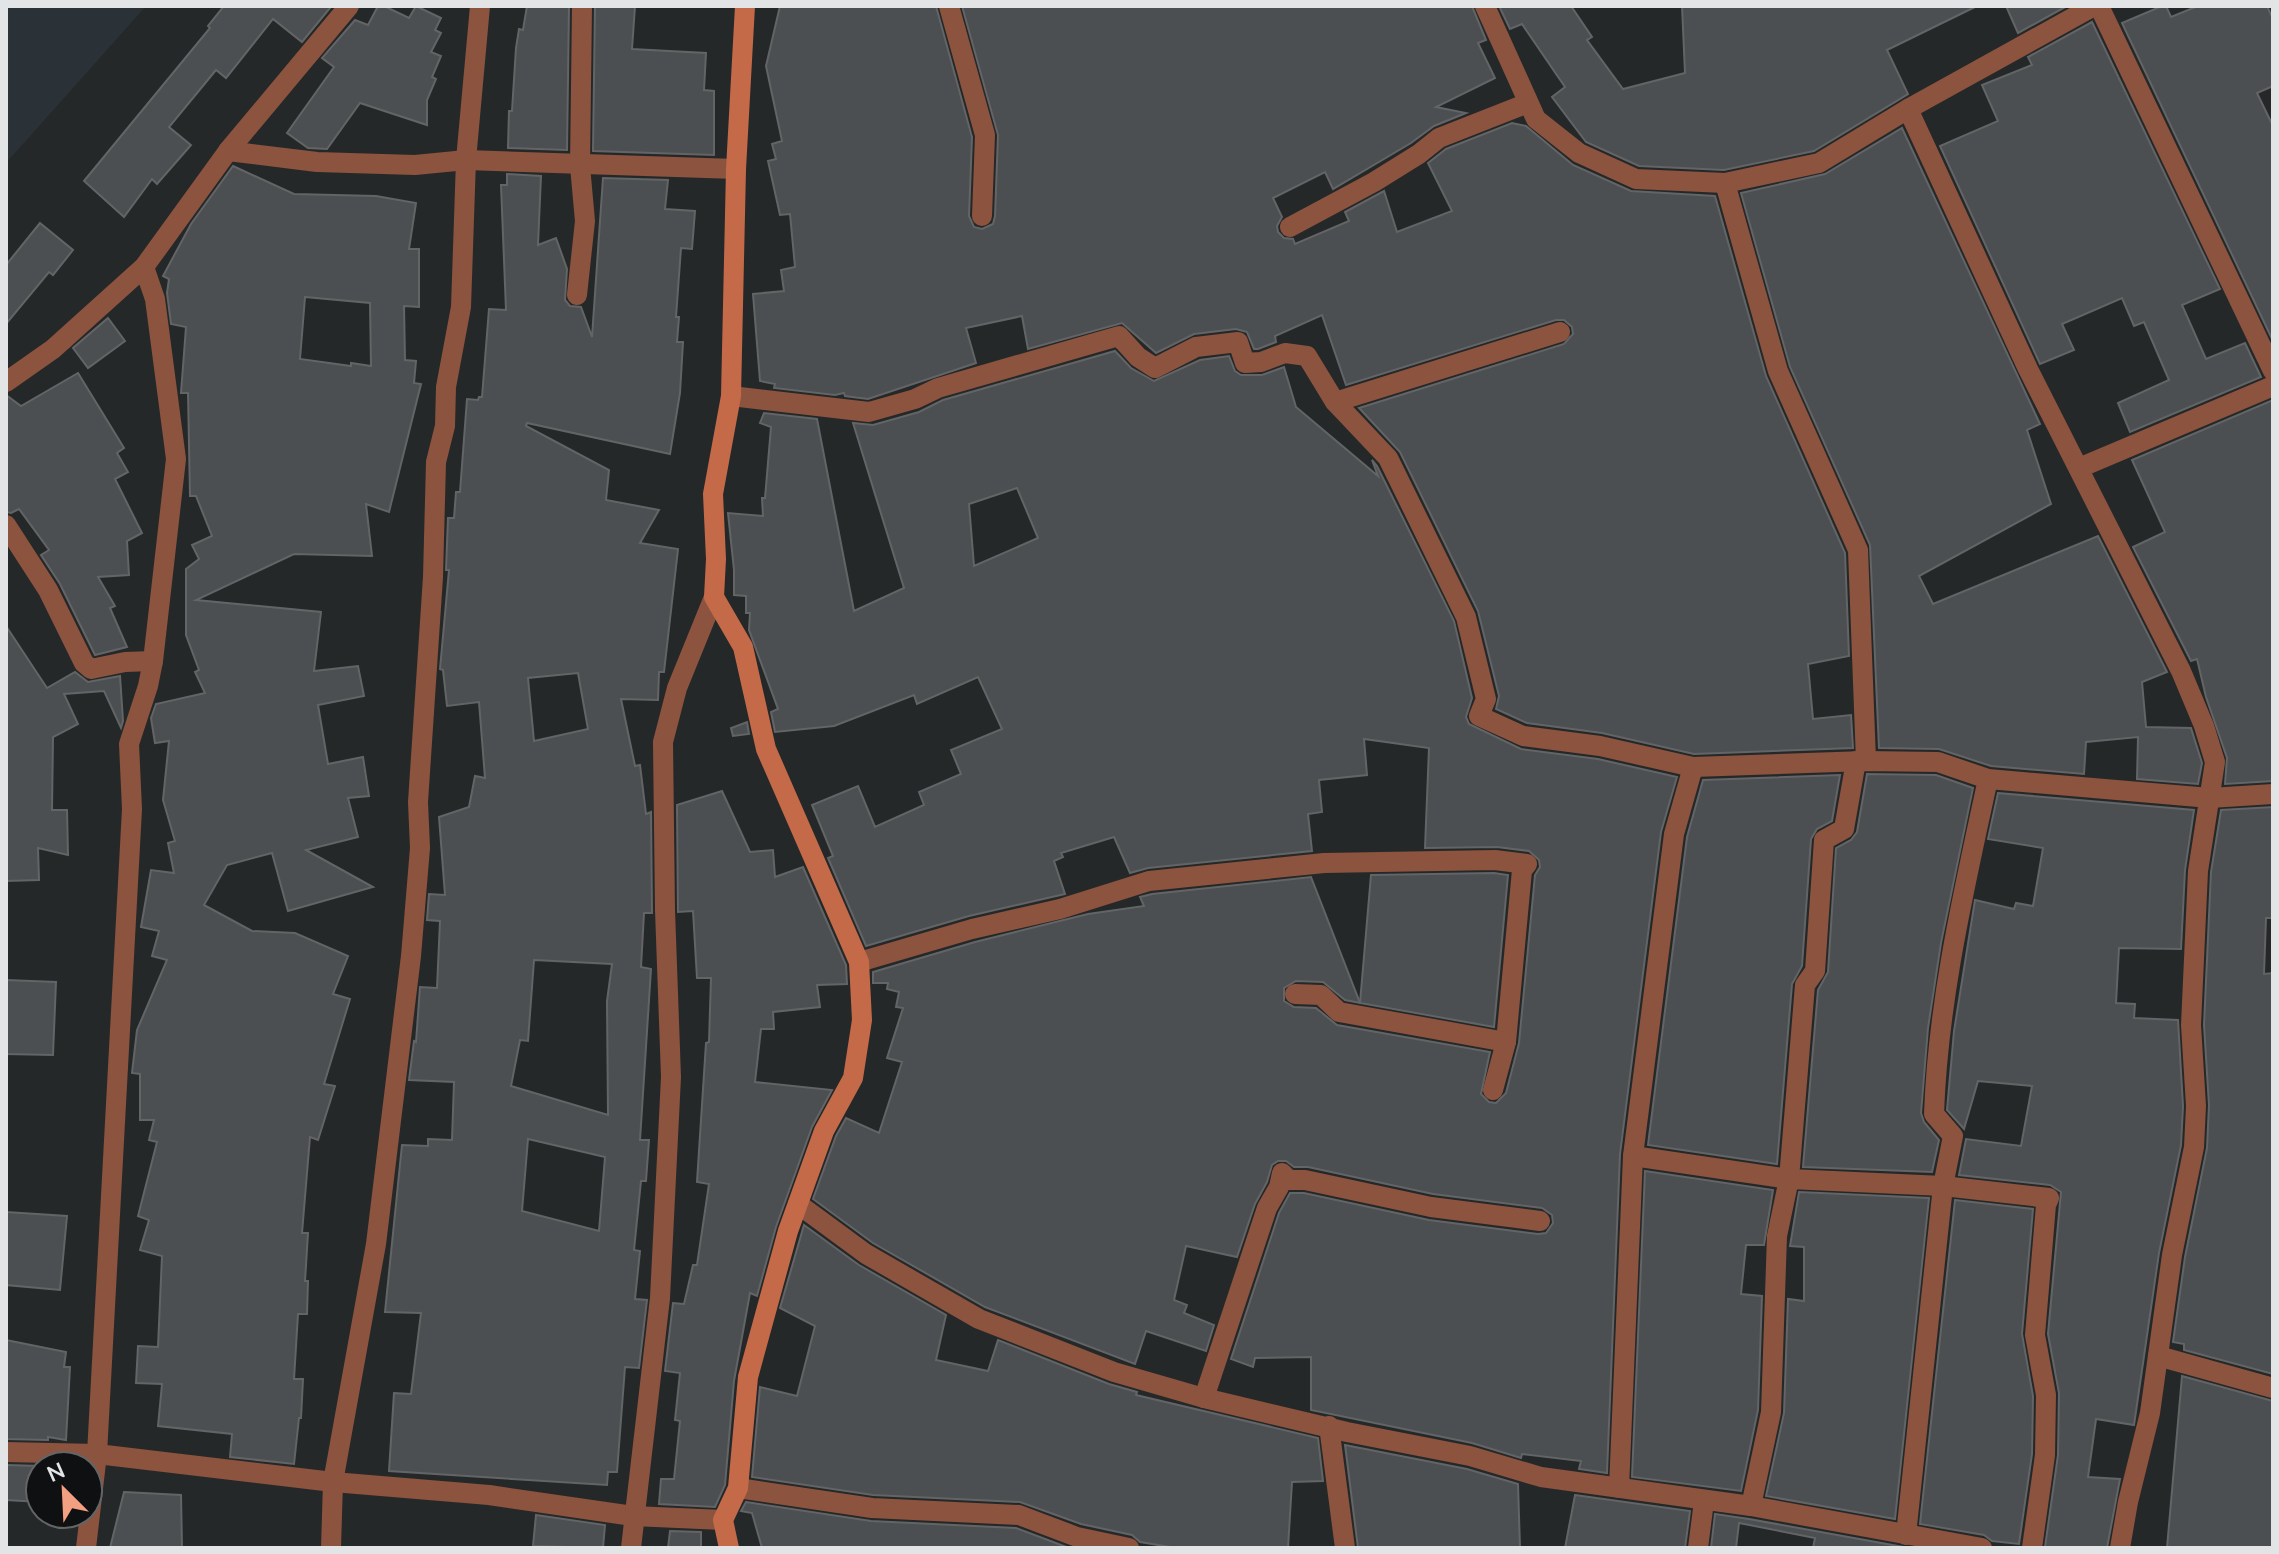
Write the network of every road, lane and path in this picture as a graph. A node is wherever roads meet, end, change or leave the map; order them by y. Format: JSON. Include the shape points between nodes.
{"nodes":[{"id":1,"x":349,"y":6,"type":"edge"},
{"id":2,"x":480,"y":6,"type":"edge"},
{"id":3,"x":582,"y":6,"type":"edge"},
{"id":4,"x":745,"y":6,"type":"edge"},
{"id":5,"x":949,"y":6,"type":"edge"},
{"id":6,"x":1485,"y":6,"type":"edge"},
{"id":7,"x":2097,"y":6,"type":"edge"},
{"id":8,"x":1528,"y":103,"type":"junction"},
{"id":9,"x":1908,"y":109,"type":"junction"},
{"id":10,"x":228,"y":151,"type":"junction"},
{"id":11,"x":466,"y":160,"type":"junction"},
{"id":12,"x":580,"y":166,"type":"junction"},
{"id":13,"x":736,"y":169,"type":"junction"},
{"id":14,"x":1725,"y":183,"type":"junction"},
{"id":15,"x":982,"y":216,"type":"dead end"},
{"id":16,"x":1290,"y":227,"type":"dead end"},
{"id":17,"x":144,"y":267,"type":"junction"},
{"id":18,"x":577,"y":295,"type":"dead end"},
{"id":19,"x":1560,"y":332,"type":"dead end"},
{"id":20,"x":2273,"y":371,"type":"edge"},
{"id":21,"x":6,"y":382,"type":"edge"},
{"id":22,"x":2273,"y":386,"type":"edge"},
{"id":23,"x":731,"y":396,"type":"junction"},
{"id":24,"x":1335,"y":402,"type":"junction"},
{"id":25,"x":2079,"y":468,"type":"junction"},
{"id":26,"x":6,"y":525,"type":"edge"},
{"id":27,"x":714,"y":597,"type":"junction"},
{"id":28,"x":153,"y":661,"type":"junction"},
{"id":29,"x":1861,"y":761,"type":"junction"},
{"id":30,"x":1693,"y":767,"type":"junction"},
{"id":31,"x":1988,"y":779,"type":"junction"},
{"id":32,"x":2273,"y":794,"type":"edge"},
{"id":33,"x":2210,"y":798,"type":"junction"},
{"id":34,"x":859,"y":962,"type":"junction"},
{"id":35,"x":1295,"y":994,"type":"dead end"},
{"id":36,"x":1506,"y":1042,"type":"junction"},
{"id":37,"x":1493,"y":1090,"type":"dead end"},
{"id":38,"x":1633,"y":1156,"type":"junction"},
{"id":39,"x":1789,"y":1179,"type":"junction"},
{"id":40,"x":1943,"y":1186,"type":"junction"},
{"id":41,"x":798,"y":1204,"type":"junction"},
{"id":42,"x":1540,"y":1221,"type":"dead end"},
{"id":43,"x":2158,"y":1356,"type":"junction"},
{"id":44,"x":2273,"y":1388,"type":"edge"},
{"id":45,"x":1204,"y":1398,"type":"junction"},
{"id":46,"x":1329,"y":1426,"type":"junction"},
{"id":47,"x":97,"y":1450,"type":"edge"},
{"id":48,"x":104,"y":1455,"type":"edge"},
{"id":49,"x":333,"y":1482,"type":"junction"},
{"id":50,"x":738,"y":1488,"type":"junction"},
{"id":51,"x":1619,"y":1488,"type":"junction"},
{"id":52,"x":1704,"y":1501,"type":"junction"},
{"id":53,"x":1751,"y":1506,"type":"junction"},
{"id":54,"x":633,"y":1516,"type":"junction"},
{"id":55,"x":723,"y":1520,"type":"junction"},
{"id":56,"x":1906,"y":1535,"type":"junction"},
{"id":57,"x":331,"y":1548,"type":"edge"},
{"id":58,"x":631,"y":1548,"type":"edge"},
{"id":59,"x":729,"y":1548,"type":"edge"},
{"id":60,"x":1129,"y":1548,"type":"edge"},
{"id":61,"x":1345,"y":1548,"type":"edge"},
{"id":62,"x":1698,"y":1548,"type":"edge"},
{"id":63,"x":1982,"y":1548,"type":"edge"},
{"id":64,"x":2032,"y":1548,"type":"edge"},
{"id":65,"x":2120,"y":1548,"type":"edge"}],
"edges":[{"from":1,"to":10,"type":"street"},
{"from":2,"to":11,"type":"street"},
{"from":3,"to":12,"type":"street"},
{"from":4,"to":13,"type":"street"},
{"from":5,"to":15,"type":"street","via":[[985,135]]},
{"from":6,"to":8,"type":"street"},
{"from":7,"to":9,"type":"street"},
{"from":7,"to":20,"type":"street"},
{"from":8,"to":14,"type":"street","via":[[1536,119],[1579,153],[1636,179]]},
{"from":8,"to":16,"type":"street","via":[[1439,138],[1374,182]]},
{"from":9,"to":14,"type":"street","via":[[1819,163]]},
{"from":9,"to":25,"type":"street"},
{"from":10,"to":11,"type":"street","via":[[317,162],[415,165]]},
{"from":10,"to":17,"type":"street"},
{"from":11,"to":12,"type":"street"},
{"from":11,"to":49,"type":"street","via":[[461,307],[436,462],[411,956],[376,1244]]},
{"from":12,"to":13,"type":"street"},
{"from":12,"to":18,"type":"street","via":[[585,221]]},
{"from":13,"to":23,"type":"street"},
{"from":14,"to":29,"type":"street","via":[[1778,371],[1858,550]]},
{"from":17,"to":21,"type":"street","via":[[53,349]]},
{"from":17,"to":28,"type":"street","via":[[155,299],[176,459]]},
{"from":19,"to":24,"type":"street"},
{"from":22,"to":25,"type":"street"},
{"from":23,"to":24,"type":"street","via":[[869,412],[1119,336],[1155,368],[1196,347],[1238,342],[1245,363],[1285,353],[1307,356]]},
{"from":23,"to":27,"type":"street","via":[[713,494]]},
{"from":24,"to":30,"type":"street","via":[[1388,458],[1466,617],[1486,699],[1479,716],[1523,736]]},
{"from":25,"to":33,"type":"street","via":[[2204,726],[2215,762]]},
{"from":26,"to":28,"type":"street","via":[[48,590],[84,663],[91,669]]},
{"from":27,"to":34,"type":"street","via":[[743,647],[766,749]]},
{"from":27,"to":54,"type":"street","via":[[677,688],[663,742],[671,1077],[660,1298]]},
{"from":28,"to":47,"type":"street","via":[[129,744],[132,809]]},
{"from":29,"to":30,"type":"street"},
{"from":29,"to":31,"type":"street","via":[[1938,762]]},
{"from":29,"to":39,"type":"street","via":[[1844,829],[1824,840],[1815,971],[1805,985]]},
{"from":30,"to":38,"type":"street","via":[[1674,834]]},
{"from":31,"to":33,"type":"street"},
{"from":31,"to":40,"type":"street","via":[[1936,1055],[1934,1114],[1953,1136]]},
{"from":32,"to":33,"type":"street"},
{"from":33,"to":43,"type":"street","via":[[2198,871],[2191,1025],[2194,1147]]},
{"from":34,"to":36,"type":"street","via":[[1149,881],[1324,863],[1495,860],[1527,864],[1519,895]]},
{"from":34,"to":41,"type":"street","via":[[862,1020],[853,1078],[824,1131]]},
{"from":35,"to":36,"type":"street","via":[[1321,995],[1339,1012]]},
{"from":36,"to":37,"type":"street"},
{"from":38,"to":39,"type":"street"},
{"from":38,"to":51,"type":"street"},
{"from":39,"to":40,"type":"street"},
{"from":39,"to":53,"type":"street","via":[[1777,1236],[1771,1412]]},
{"from":40,"to":56,"type":"street"},
{"from":40,"to":64,"type":"street","via":[[2049,1198],[2035,1335],[2046,1395],[2045,1455]]},
{"from":41,"to":45,"type":"street","via":[[866,1254],[979,1319],[1114,1372]]},
{"from":41,"to":50,"type":"street","via":[[748,1377]]},
{"from":42,"to":45,"type":"street","via":[[1431,1207],[1289,1180],[1282,1173]]},
{"from":43,"to":44,"type":"street"},
{"from":43,"to":65,"type":"street"},
{"from":45,"to":46,"type":"street"},
{"from":46,"to":51,"type":"street","via":[[1541,1477]]},
{"from":46,"to":61,"type":"street"},
{"from":48,"to":49,"type":"street"},
{"from":49,"to":54,"type":"street","via":[[489,1495]]},
{"from":49,"to":57,"type":"street"},
{"from":50,"to":55,"type":"street"},
{"from":50,"to":60,"type":"street","via":[[872,1508],[1019,1515],[1077,1537]]},
{"from":51,"to":52,"type":"street"},
{"from":52,"to":53,"type":"street"},
{"from":52,"to":62,"type":"street"},
{"from":53,"to":56,"type":"street"},
{"from":54,"to":55,"type":"street"},
{"from":54,"to":58,"type":"street"},
{"from":55,"to":59,"type":"street"},
{"from":56,"to":63,"type":"street"}]}
